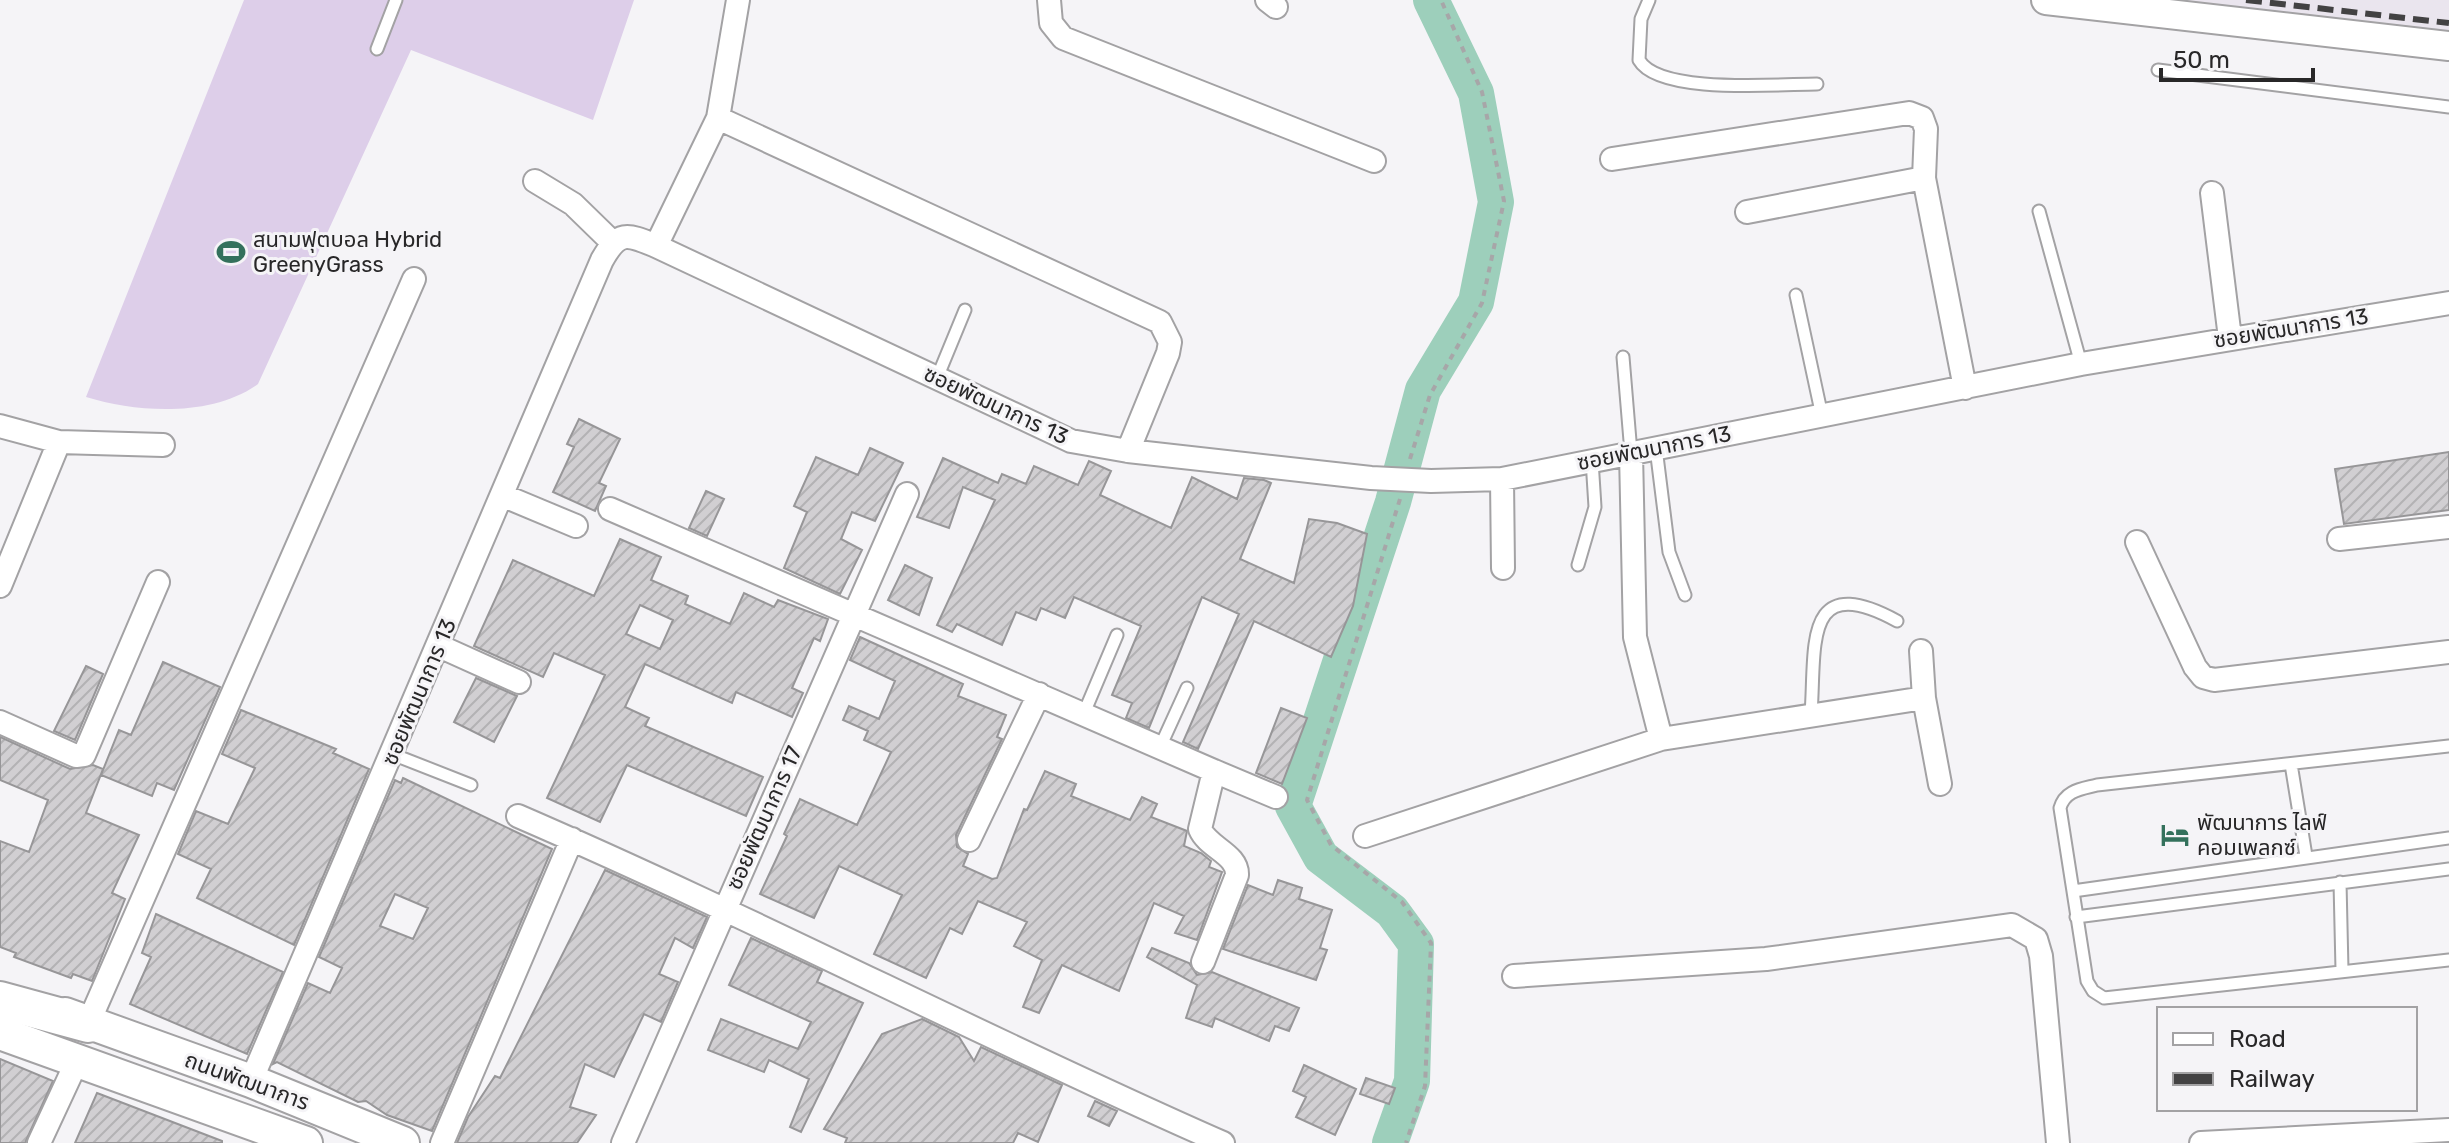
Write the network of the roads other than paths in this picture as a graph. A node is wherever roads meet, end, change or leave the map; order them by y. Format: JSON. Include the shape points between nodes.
{"nodes":[{"id":1,"x":396,"y":0,"type":"edge"},
{"id":2,"x":738,"y":0,"type":"edge"},
{"id":3,"x":1049,"y":0,"type":"edge"},
{"id":4,"x":1649,"y":0,"type":"edge"},
{"id":5,"x":2046,"y":0,"type":"edge"},
{"id":6,"x":2449,"y":46,"type":"edge"},
{"id":7,"x":377,"y":49,"type":"dead end"},
{"id":8,"x":2158,"y":70,"type":"dead end"},
{"id":9,"x":1817,"y":84,"type":"dead end"},
{"id":10,"x":2449,"y":107,"type":"edge"},
{"id":11,"x":718,"y":118,"type":"junction"},
{"id":12,"x":1612,"y":159,"type":"dead end"},
{"id":13,"x":1374,"y":161,"type":"dead end"},
{"id":14,"x":1924,"y":178,"type":"junction"},
{"id":15,"x":535,"y":181,"type":"dead end"},
{"id":16,"x":2212,"y":193,"type":"dead end"},
{"id":17,"x":2039,"y":211,"type":"dead end"},
{"id":18,"x":1747,"y":212,"type":"dead end"},
{"id":19,"x":612,"y":242,"type":"junction"},
{"id":20,"x":656,"y":246,"type":"junction"},
{"id":21,"x":414,"y":279,"type":"dead end"},
{"id":22,"x":1796,"y":295,"type":"dead end"},
{"id":23,"x":2449,"y":303,"type":"edge"},
{"id":24,"x":965,"y":310,"type":"dead end"},
{"id":25,"x":2230,"y":338,"type":"junction"},
{"id":26,"x":1623,"y":357,"type":"dead end"},
{"id":27,"x":2081,"y":364,"type":"junction"},
{"id":28,"x":937,"y":378,"type":"junction"},
{"id":29,"x":1965,"y":388,"type":"junction"},
{"id":30,"x":1822,"y":416,"type":"junction"},
{"id":31,"x":0,"y":426,"type":"edge"},
{"id":32,"x":59,"y":442,"type":"junction"},
{"id":33,"x":163,"y":445,"type":"dead end"},
{"id":34,"x":1656,"y":448,"type":"junction"},
{"id":35,"x":1128,"y":451,"type":"junction"},
{"id":36,"x":1631,"y":453,"type":"junction"},
{"id":37,"x":1592,"y":460,"type":"junction"},
{"id":38,"x":1502,"y":479,"type":"junction"},
{"id":39,"x":907,"y":494,"type":"dead end"},
{"id":40,"x":504,"y":496,"type":"junction"},
{"id":41,"x":610,"y":509,"type":"dead end"},
{"id":42,"x":576,"y":526,"type":"dead end"},
{"id":43,"x":2449,"y":527,"type":"edge"},
{"id":44,"x":2339,"y":539,"type":"dead end"},
{"id":45,"x":2137,"y":542,"type":"dead end"},
{"id":46,"x":1578,"y":565,"type":"dead end"},
{"id":47,"x":1503,"y":568,"type":"dead end"},
{"id":48,"x":158,"y":582,"type":"dead end"},
{"id":49,"x":0,"y":586,"type":"edge"},
{"id":50,"x":1685,"y":595,"type":"dead end"},
{"id":51,"x":856,"y":614,"type":"junction"},
{"id":52,"x":1897,"y":621,"type":"dead end"},
{"id":53,"x":1117,"y":635,"type":"dead end"},
{"id":54,"x":439,"y":646,"type":"junction"},
{"id":55,"x":1921,"y":651,"type":"dead end"},
{"id":56,"x":2449,"y":652,"type":"edge"},
{"id":57,"x":519,"y":682,"type":"dead end"},
{"id":58,"x":1187,"y":688,"type":"dead end"},
{"id":59,"x":1039,"y":694,"type":"junction"},
{"id":60,"x":1924,"y":698,"type":"junction"},
{"id":61,"x":1084,"y":713,"type":"junction"},
{"id":62,"x":1811,"y":714,"type":"junction"},
{"id":63,"x":0,"y":722,"type":"edge"},
{"id":64,"x":1661,"y":739,"type":"junction"},
{"id":65,"x":1161,"y":745,"type":"junction"},
{"id":66,"x":2449,"y":746,"type":"edge"},
{"id":67,"x":392,"y":754,"type":"junction"},
{"id":68,"x":2291,"y":764,"type":"junction"},
{"id":69,"x":1214,"y":771,"type":"junction"},
{"id":70,"x":1940,"y":784,"type":"dead end"},
{"id":71,"x":471,"y":785,"type":"dead end"},
{"id":72,"x":1276,"y":797,"type":"dead end"},
{"id":73,"x":518,"y":816,"type":"dead end"},
{"id":74,"x":1365,"y":836,"type":"dead end"},
{"id":75,"x":2449,"y":838,"type":"edge"},
{"id":76,"x":572,"y":839,"type":"junction"},
{"id":77,"x":969,"y":840,"type":"dead end"},
{"id":78,"x":2306,"y":856,"type":"junction"},
{"id":79,"x":2449,"y":869,"type":"edge"},
{"id":80,"x":2340,"y":882,"type":"junction"},
{"id":81,"x":2073,"y":891,"type":"junction"},
{"id":82,"x":724,"y":907,"type":"junction"},
{"id":83,"x":2076,"y":917,"type":"junction"},
{"id":84,"x":2449,"y":960,"type":"edge"},
{"id":85,"x":1203,"y":962,"type":"dead end"},
{"id":86,"x":2342,"y":970,"type":"junction"},
{"id":87,"x":1514,"y":976,"type":"dead end"},
{"id":88,"x":0,"y":986,"type":"edge"},
{"id":89,"x":0,"y":1000,"type":"edge"},
{"id":90,"x":88,"y":1024,"type":"junction"},
{"id":91,"x":0,"y":1033,"type":"edge"},
{"id":92,"x":78,"y":1059,"type":"junction"},
{"id":93,"x":251,"y":1081,"type":"junction"},
{"id":94,"x":2449,"y":1130,"type":"edge"},
{"id":95,"x":39,"y":1143,"type":"edge"},
{"id":96,"x":306,"y":1143,"type":"edge"},
{"id":97,"x":403,"y":1143,"type":"edge"},
{"id":98,"x":442,"y":1143,"type":"edge"},
{"id":99,"x":623,"y":1143,"type":"edge"},
{"id":100,"x":1223,"y":1143,"type":"edge"},
{"id":101,"x":2058,"y":1143,"type":"edge"},
{"id":102,"x":2201,"y":1143,"type":"edge"}],
"edges":[{"from":1,"to":7,"type":"lane"},
{"from":2,"to":11,"type":"street"},
{"from":3,"to":13,"type":"street","via":[[1051,23],[1063,38]]},
{"from":4,"to":9,"type":"lane","via":[[1641,19],[1639,60],[1650,70],[1690,84]]},
{"from":5,"to":6,"type":"street"},
{"from":8,"to":10,"type":"lane"},
{"from":11,"to":20,"type":"street"},
{"from":11,"to":35,"type":"street","via":[[1160,322],[1170,342],[1168,353]]},
{"from":12,"to":14,"type":"street","via":[[1909,113],[1922,118],[1926,129]]},
{"from":14,"to":18,"type":"street"},
{"from":14,"to":29,"type":"street"},
{"from":15,"to":19,"type":"street","via":[[573,204]]},
{"from":16,"to":25,"type":"street"},
{"from":17,"to":27,"type":"lane"},
{"from":19,"to":20,"type":"street","name":"ซอยพัฒนาการ 13","via":[[635,237]]},
{"from":19,"to":40,"type":"street","name":"ซอยพัฒนาการ 13"},
{"from":20,"to":28,"type":"street","name":"ซอยพัฒนาการ 13"},
{"from":21,"to":90,"type":"street"},
{"from":22,"to":30,"type":"lane"},
{"from":23,"to":25,"type":"street","name":"ซอยพัฒนาการ 13"},
{"from":24,"to":28,"type":"lane"},
{"from":25,"to":27,"type":"street","name":"ซอยพัฒนาการ 13"},
{"from":26,"to":36,"type":"lane"},
{"from":27,"to":29,"type":"street","name":"ซอยพัฒนาการ 13"},
{"from":28,"to":35,"type":"street","name":"ซอยพัฒนาการ 13","via":[[1042,430]]},
{"from":29,"to":30,"type":"street","name":"ซอยพัฒนาการ 13"},
{"from":30,"to":34,"type":"street","name":"ซอยพัฒนาการ 13"},
{"from":31,"to":32,"type":"street"},
{"from":32,"to":33,"type":"street"},
{"from":32,"to":49,"type":"street"},
{"from":34,"to":36,"type":"street","name":"ซอยพัฒนาการ 13"},
{"from":34,"to":50,"type":"lane","via":[[1669,552]]},
{"from":35,"to":38,"type":"street","name":"ซอยพัฒนาการ 13","via":[[1371,478]]},
{"from":36,"to":37,"type":"street","name":"ซอยพัฒนาการ 13"},
{"from":36,"to":64,"type":"street","via":[[1635,637]]},
{"from":37,"to":38,"type":"street","name":"ซอยพัฒนาการ 13"},
{"from":37,"to":46,"type":"lane","via":[[1595,507]]},
{"from":38,"to":47,"type":"street"},
{"from":39,"to":51,"type":"street","name":"ซอยพัฒนาการ 17"},
{"from":40,"to":42,"type":"street"},
{"from":40,"to":54,"type":"street","name":"ซอยพัฒนาการ 13"},
{"from":41,"to":51,"type":"street"},
{"from":43,"to":44,"type":"street"},
{"from":45,"to":56,"type":"street","via":[[2203,677],[2214,680]]},
{"from":48,"to":63,"type":"street","via":[[84,755]]},
{"from":51,"to":59,"type":"street"},
{"from":51,"to":82,"type":"street","name":"ซอยพัฒนาการ 17"},
{"from":52,"to":62,"type":"lane","via":[[1875,609],[1848,604],[1826,611],[1817,628]]},
{"from":53,"to":61,"type":"lane"},
{"from":54,"to":57,"type":"street"},
{"from":54,"to":67,"type":"street","name":"ซอยพัฒนาการ 13"},
{"from":55,"to":60,"type":"street"},
{"from":58,"to":65,"type":"lane"},
{"from":59,"to":61,"type":"street"},
{"from":59,"to":77,"type":"street"},
{"from":60,"to":62,"type":"street"},
{"from":60,"to":70,"type":"street"},
{"from":61,"to":65,"type":"street"},
{"from":62,"to":64,"type":"street"},
{"from":64,"to":74,"type":"street"},
{"from":65,"to":69,"type":"street"},
{"from":66,"to":68,"type":"lane"},
{"from":67,"to":71,"type":"lane"},
{"from":67,"to":93,"type":"street","name":"ซอยพัฒนาการ 13"},
{"from":68,"to":78,"type":"lane"},
{"from":68,"to":81,"type":"lane","via":[[2073,791],[2060,808]]},
{"from":69,"to":72,"type":"street"},
{"from":69,"to":85,"type":"street","via":[[1200,829],[1238,869]]},
{"from":73,"to":76,"type":"street"},
{"from":75,"to":78,"type":"lane"},
{"from":76,"to":82,"type":"street"},
{"from":76,"to":98,"type":"street"},
{"from":78,"to":81,"type":"lane"},
{"from":79,"to":80,"type":"lane"},
{"from":80,"to":83,"type":"lane"},
{"from":80,"to":86,"type":"lane"},
{"from":81,"to":83,"type":"lane"},
{"from":82,"to":99,"type":"street","name":"ซอยพัฒนาการ 17"},
{"from":82,"to":100,"type":"street","via":[[1045,1065]]},
{"from":83,"to":86,"type":"lane","via":[[2087,981],[2104,998]]},
{"from":84,"to":86,"type":"lane"},
{"from":87,"to":101,"type":"street","via":[[1766,959],[2012,925],[2036,939],[2041,956]]},
{"from":88,"to":90,"type":"main road","name":"ถนนพัฒนาการ"},
{"from":89,"to":90,"type":"main road","name":"ถนนพัฒนาการ"},
{"from":90,"to":93,"type":"main road","name":"ถนนพัฒนาการ"},
{"from":91,"to":92,"type":"main road","name":"ถนนพัฒนาการ"},
{"from":92,"to":95,"type":"street"},
{"from":92,"to":96,"type":"main road","name":"ถนนพัฒนาการ"},
{"from":93,"to":97,"type":"main road","name":"ถนนพัฒนาการ"},
{"from":94,"to":102,"type":"street"}]}
